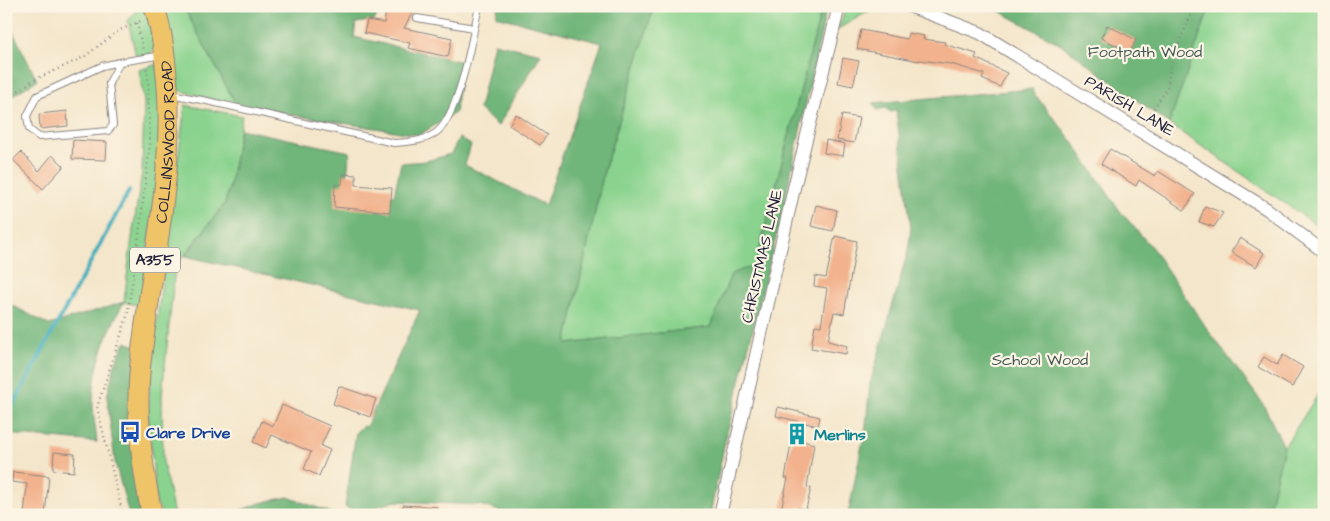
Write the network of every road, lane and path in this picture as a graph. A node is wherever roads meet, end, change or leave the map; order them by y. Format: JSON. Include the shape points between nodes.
{"nodes":[{"id":1,"x":480,"y":6,"type":"edge"},
{"id":2,"x":839,"y":6,"type":"edge"},
{"id":3,"x":909,"y":6,"type":"edge"},
{"id":4,"x":1195,"y":6,"type":"edge"},
{"id":5,"x":155,"y":10,"type":"edge"},
{"id":6,"x":417,"y":18,"type":"dead end"},
{"id":7,"x":137,"y":23,"type":"junction"},
{"id":8,"x":474,"y":28,"type":"junction"},
{"id":9,"x":164,"y":54,"type":"junction"},
{"id":10,"x":144,"y":58,"type":"junction"},
{"id":11,"x":120,"y":62,"type":"junction"},
{"id":12,"x":168,"y":94,"type":"junction"},
{"id":13,"x":6,"y":98,"type":"edge"},
{"id":14,"x":1148,"y":117,"type":"dead end"},
{"id":15,"x":1324,"y":252,"type":"edge"},
{"id":16,"x":124,"y":515,"type":"edge"},
{"id":17,"x":152,"y":515,"type":"edge"},
{"id":18,"x":720,"y":515,"type":"edge"}],
"edges":[{"from":1,"to":8,"type":"lane"},
{"from":2,"to":18,"type":"street","name":"CHRISTMAS LANE"},
{"from":3,"to":15,"type":"street","name":"PARISH LANE","via":[[980,33],[1267,209]]},
{"from":4,"to":14,"type":"path","via":[[1172,59],[1167,88]]},
{"from":5,"to":7,"type":"path"},
{"from":5,"to":9,"type":"main road","name":"COLLINSWOOD ROAD","number":"A355"},
{"from":6,"to":8,"type":"lane"},
{"from":7,"to":10,"type":"path"},
{"from":7,"to":13,"type":"path","via":[[118,31],[84,57],[32,81]]},
{"from":8,"to":12,"type":"lane","via":[[452,108],[441,129],[421,141],[394,143]]},
{"from":9,"to":10,"type":"lane"},
{"from":9,"to":12,"type":"main road","name":"COLLINSWOOD ROAD","number":"A355"},
{"from":10,"to":11,"type":"lane"},
{"from":10,"to":16,"type":"path","via":[[148,76],[150,144],[136,259],[127,317],[97,407]]},
{"from":11,"to":11,"type":"lane","via":[[109,83],[113,125],[108,132],[39,137],[29,129],[26,116],[37,96],[102,66]]},
{"from":12,"to":17,"type":"main road","name":"COLLINSWOOD ROAD","number":"A355","via":[[168,156],[140,370],[139,435]]}]}
